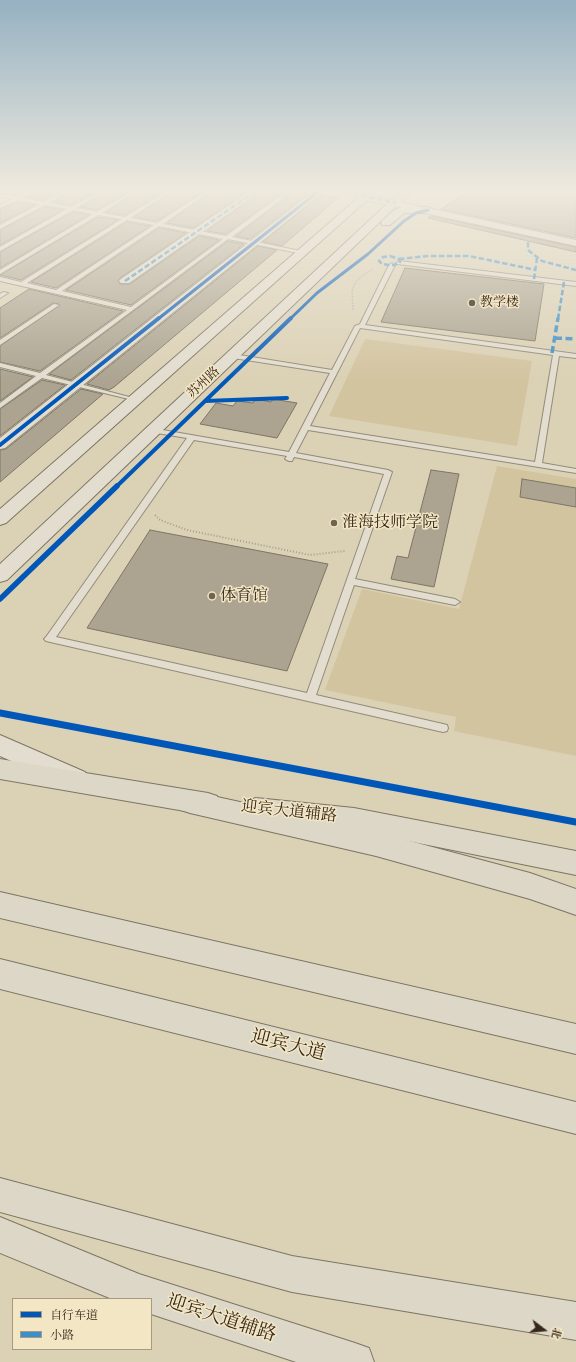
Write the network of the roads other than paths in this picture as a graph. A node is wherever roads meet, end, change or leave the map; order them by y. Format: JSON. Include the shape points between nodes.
{"nodes":[{"id":1,"x":29,"y":255,"type":"edge"},
{"id":2,"x":68,"y":255,"type":"edge"},
{"id":3,"x":113,"y":255,"type":"edge"},
{"id":4,"x":164,"y":255,"type":"edge"},
{"id":5,"x":204,"y":255,"type":"edge"},
{"id":6,"x":238,"y":255,"type":"edge"},
{"id":7,"x":300,"y":255,"type":"edge"},
{"id":8,"x":341,"y":255,"type":"edge"},
{"id":9,"x":352,"y":255,"type":"edge"},
{"id":10,"x":399,"y":263,"type":"dead end"},
{"id":11,"x":392,"y":265,"type":"dead end"},
{"id":12,"x":0,"y":272,"type":"edge"},
{"id":13,"x":316,"y":278,"type":"junction"},
{"id":14,"x":0,"y":279,"type":"edge"},
{"id":15,"x":125,"y":281,"type":"dead end"},
{"id":16,"x":22,"y":284,"type":"junction"},
{"id":17,"x":576,"y":284,"type":"edge"},
{"id":18,"x":57,"y":292,"type":"junction"},
{"id":19,"x":56,"y":305,"type":"dead end"},
{"id":20,"x":132,"y":308,"type":"junction"},
{"id":21,"x":362,"y":326,"type":"junction"},
{"id":22,"x":0,"y":343,"type":"edge"},
{"id":23,"x":556,"y":353,"type":"junction"},
{"id":24,"x":233,"y":356,"type":"junction"},
{"id":25,"x":576,"y":356,"type":"edge"},
{"id":26,"x":0,"y":364,"type":"edge"},
{"id":27,"x":334,"y":372,"type":"junction"},
{"id":28,"x":41,"y":375,"type":"junction"},
{"id":29,"x":76,"y":384,"type":"junction"},
{"id":30,"x":135,"y":400,"type":"junction"},
{"id":31,"x":0,"y":406,"type":"edge"},
{"id":32,"x":305,"y":427,"type":"junction"},
{"id":33,"x":154,"y":430,"type":"junction"},
{"id":34,"x":192,"y":437,"type":"junction"},
{"id":35,"x":0,"y":445,"type":"edge"},
{"id":36,"x":290,"y":458,"type":"junction"},
{"id":37,"x":538,"y":464,"type":"junction"},
{"id":38,"x":576,"y":471,"type":"edge"},
{"id":39,"x":0,"y":519,"type":"edge"},
{"id":40,"x":0,"y":575,"type":"edge"},
{"id":41,"x":350,"y":582,"type":"junction"},
{"id":42,"x":455,"y":602,"type":"dead end"},
{"id":43,"x":310,"y":698,"type":"junction"},
{"id":44,"x":443,"y":728,"type":"dead end"},
{"id":45,"x":0,"y":745,"type":"edge"},
{"id":46,"x":0,"y":769,"type":"edge"},
{"id":47,"x":86,"y":784,"type":"junction"},
{"id":48,"x":190,"y":802,"type":"junction"},
{"id":49,"x":576,"y":864,"type":"edge"},
{"id":50,"x":576,"y":902,"type":"edge"},
{"id":51,"x":0,"y":905,"type":"edge"},
{"id":52,"x":0,"y":974,"type":"edge"},
{"id":53,"x":576,"y":1039,"type":"edge"},
{"id":54,"x":576,"y":1118,"type":"edge"},
{"id":55,"x":0,"y":1195,"type":"edge"},
{"id":56,"x":0,"y":1235,"type":"edge"},
{"id":57,"x":576,"y":1320,"type":"edge"},
{"id":58,"x":355,"y":1362,"type":"edge"}],
"edges":[{"from":1,"to":12,"type":"lane"},
{"from":2,"to":16,"type":"lane"},
{"from":3,"to":18,"type":"lane"},
{"from":4,"to":15,"type":"street"},
{"from":5,"to":20,"type":"lane"},
{"from":6,"to":29,"type":"street"},
{"from":7,"to":30,"type":"main road"},
{"from":8,"to":13,"type":"main road","name":"苏州路"},
{"from":9,"to":13,"type":"main road"},
{"from":10,"to":17,"type":"lane"},
{"from":11,"to":21,"type":"lane"},
{"from":13,"to":24,"type":"main road","name":"苏州路"},
{"from":14,"to":16,"type":"lane"},
{"from":16,"to":18,"type":"lane"},
{"from":18,"to":20,"type":"lane"},
{"from":19,"to":22,"type":"lane"},
{"from":20,"to":28,"type":"lane"},
{"from":21,"to":23,"type":"lane"},
{"from":21,"to":27,"type":"lane","via":[[358,326]]},
{"from":23,"to":25,"type":"lane"},
{"from":23,"to":37,"type":"lane"},
{"from":24,"to":27,"type":"lane"},
{"from":24,"to":33,"type":"main road","name":"苏州路"},
{"from":26,"to":28,"type":"lane"},
{"from":27,"to":32,"type":"lane"},
{"from":28,"to":29,"type":"lane"},
{"from":28,"to":31,"type":"lane"},
{"from":29,"to":30,"type":"lane"},
{"from":29,"to":35,"type":"street"},
{"from":30,"to":39,"type":"main road"},
{"from":32,"to":36,"type":"lane"},
{"from":32,"to":37,"type":"lane"},
{"from":33,"to":34,"type":"lane"},
{"from":33,"to":40,"type":"main road","name":"苏州路"},
{"from":34,"to":36,"type":"lane"},
{"from":34,"to":43,"type":"lane","via":[[49,639]]},
{"from":36,"to":41,"type":"lane","via":[[388,472]]},
{"from":37,"to":38,"type":"lane"},
{"from":41,"to":42,"type":"lane"},
{"from":41,"to":43,"type":"lane"},
{"from":43,"to":44,"type":"lane"},
{"from":45,"to":47,"type":"main road"},
{"from":46,"to":47,"type":"main road","name":"迎宾大道辅路"},
{"from":47,"to":48,"type":"main road","name":"迎宾大道辅路"},
{"from":48,"to":49,"type":"main road","name":"迎宾大道辅路","via":[[354,819]]},
{"from":48,"to":50,"type":"main road","via":[[376,844],[530,886]]},
{"from":51,"to":53,"type":"main road"},
{"from":52,"to":54,"type":"main road","name":"迎宾大道"},
{"from":55,"to":57,"type":"main road","via":[[292,1274]]},
{"from":56,"to":58,"type":"main road","name":"迎宾大道辅路","via":[[138,1292]]}]}
